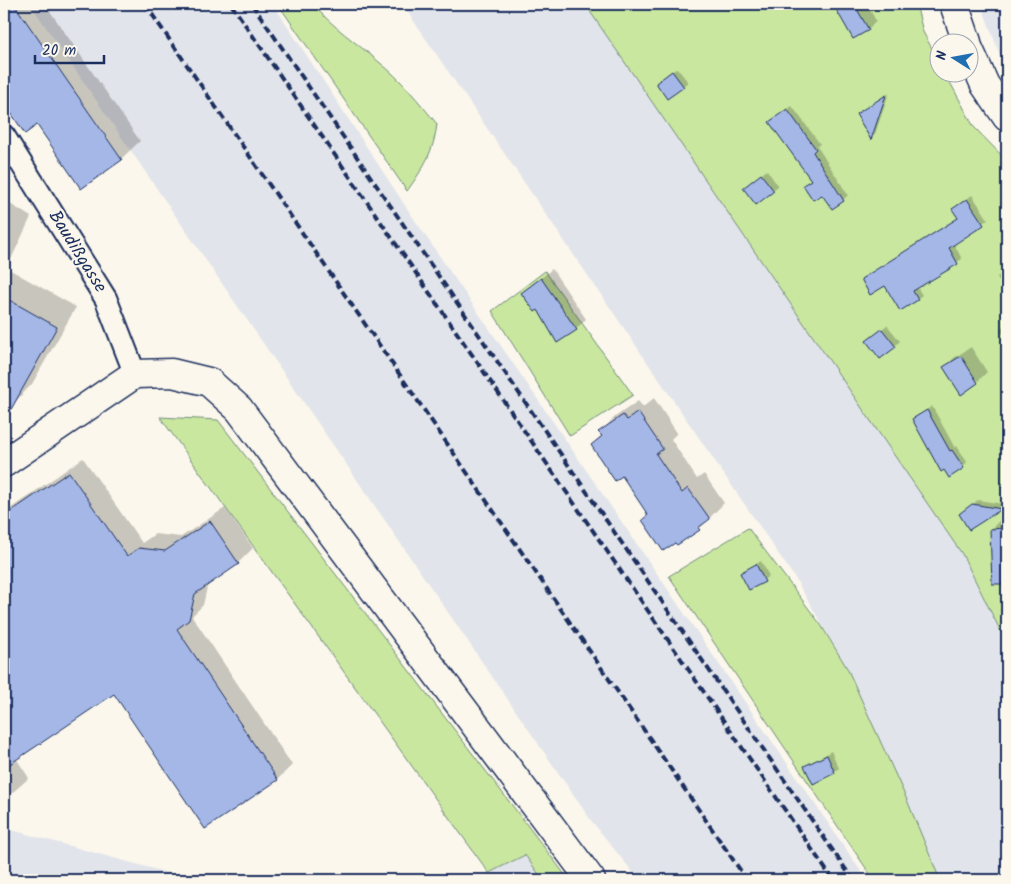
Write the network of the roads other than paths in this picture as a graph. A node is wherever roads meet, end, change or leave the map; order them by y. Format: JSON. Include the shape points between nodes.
{"nodes":[{"id":1,"x":954,"y":4,"type":"edge"},
{"id":2,"x":964,"y":32,"type":"edge"},
{"id":3,"x":978,"y":69,"type":"edge"},
{"id":4,"x":1007,"y":117,"type":"edge"},
{"id":5,"x":4,"y":136,"type":"edge"},
{"id":6,"x":135,"y":374,"type":"junction"},
{"id":7,"x":4,"y":463,"type":"edge"},
{"id":8,"x":591,"y":880,"type":"edge"}],
"edges":[{"from":1,"to":2,"type":"street"},
{"from":3,"to":4,"type":"street"},
{"from":5,"to":6,"type":"street","name":"Baudißgasse","via":[[106,299]]},
{"from":6,"to":7,"type":"street"},
{"from":6,"to":8,"type":"street","via":[[172,373],[209,382],[239,409]]}]}
